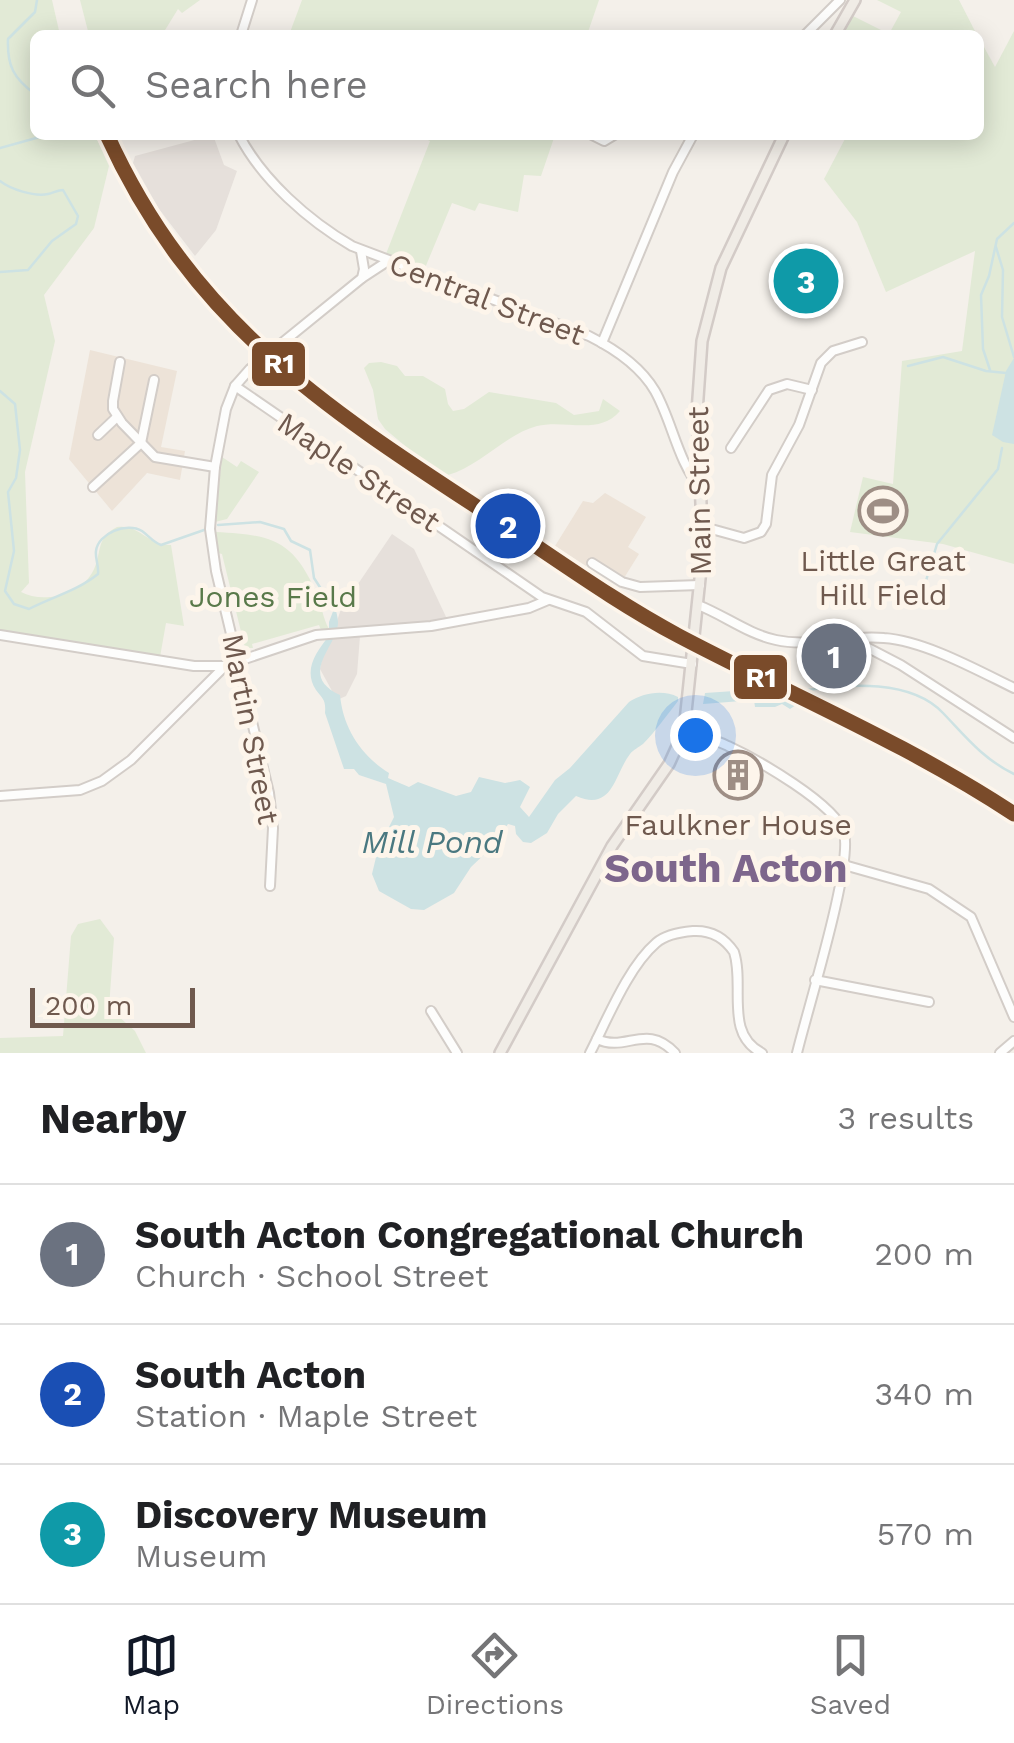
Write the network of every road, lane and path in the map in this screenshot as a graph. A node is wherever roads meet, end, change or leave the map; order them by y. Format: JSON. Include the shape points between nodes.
{"nodes":[{"id":1,"x":252,"y":0,"type":"edge"},
{"id":2,"x":840,"y":0,"type":"edge"},
{"id":3,"x":855,"y":0,"type":"edge"},
{"id":4,"x":831,"y":9,"type":"junction"},
{"id":5,"x":845,"y":18,"type":"junction"},
{"id":6,"x":243,"y":30,"type":"edge"},
{"id":7,"x":810,"y":30,"type":"edge"},
{"id":8,"x":839,"y":30,"type":"edge"},
{"id":9,"x":242,"y":140,"type":"edge"},
{"id":10,"x":690,"y":140,"type":"edge"},
{"id":11,"x":782,"y":140,"type":"edge"},
{"id":12,"x":361,"y":251,"type":"junction"},
{"id":13,"x":388,"y":261,"type":"junction"},
{"id":14,"x":362,"y":278,"type":"junction"},
{"id":15,"x":862,"y":342,"type":"dead end"},
{"id":16,"x":602,"y":343,"type":"junction"},
{"id":17,"x":120,"y":362,"type":"dead end"},
{"id":18,"x":154,"y":380,"type":"dead end"},
{"id":19,"x":235,"y":386,"type":"junction"},
{"id":20,"x":812,"y":390,"type":"junction"},
{"id":21,"x":117,"y":418,"type":"junction"},
{"id":22,"x":98,"y":435,"type":"dead end"},
{"id":23,"x":141,"y":444,"type":"junction"},
{"id":24,"x":731,"y":448,"type":"dead end"},
{"id":25,"x":214,"y":466,"type":"junction"},
{"id":26,"x":93,"y":488,"type":"dead end"},
{"id":27,"x":702,"y":490,"type":"junction"},
{"id":28,"x":704,"y":527,"type":"junction"},
{"id":29,"x":592,"y":564,"type":"dead end"},
{"id":30,"x":700,"y":585,"type":"junction"},
{"id":31,"x":548,"y":600,"type":"junction"},
{"id":32,"x":698,"y":605,"type":"junction"},
{"id":33,"x":0,"y":634,"type":"edge"},
{"id":34,"x":851,"y":640,"type":"junction"},
{"id":35,"x":238,"y":659,"type":"junction"},
{"id":36,"x":692,"y":660,"type":"junction"},
{"id":37,"x":224,"y":666,"type":"junction"},
{"id":38,"x":1014,"y":688,"type":"edge"},
{"id":39,"x":684,"y":731,"type":"junction"},
{"id":40,"x":1014,"y":738,"type":"edge"},
{"id":41,"x":0,"y":796,"type":"edge"},
{"id":42,"x":844,"y":865,"type":"junction"},
{"id":43,"x":270,"y":886,"type":"dead end"},
{"id":44,"x":815,"y":980,"type":"junction"},
{"id":45,"x":928,"y":1002,"type":"dead end"},
{"id":46,"x":431,"y":1011,"type":"dead end"},
{"id":47,"x":1014,"y":1017,"type":"edge"},
{"id":48,"x":597,"y":1039,"type":"junction"},
{"id":49,"x":1014,"y":1041,"type":"edge"},
{"id":50,"x":457,"y":1053,"type":"edge"},
{"id":51,"x":500,"y":1053,"type":"edge"},
{"id":52,"x":590,"y":1053,"type":"edge"},
{"id":53,"x":675,"y":1053,"type":"edge"},
{"id":54,"x":762,"y":1053,"type":"edge"},
{"id":55,"x":797,"y":1053,"type":"edge"},
{"id":56,"x":1000,"y":1053,"type":"edge"}],
"edges":[{"from":1,"to":6,"type":"street"},
{"from":2,"to":4,"type":"street"},
{"from":3,"to":5,"type":"main road"},
{"from":4,"to":5,"type":"street"},
{"from":4,"to":7,"type":"street"},
{"from":5,"to":8,"type":"main road"},
{"from":9,"to":12,"type":"street","name":"Central Street","via":[[293,201]]},
{"from":10,"to":16,"type":"street"},
{"from":11,"to":27,"type":"main road","name":"Main Street","via":[[728,250],[708,312],[698,388]]},
{"from":12,"to":13,"type":"street","name":"Central Street"},
{"from":12,"to":14,"type":"street"},
{"from":13,"to":14,"type":"street"},
{"from":13,"to":16,"type":"street","name":"Central Street"},
{"from":14,"to":19,"type":"street"},
{"from":15,"to":20,"type":"street","via":[[828,355]]},
{"from":16,"to":27,"type":"street","name":"Central Street","via":[[653,388]]},
{"from":17,"to":21,"type":"street","via":[[112,401]]},
{"from":18,"to":23,"type":"street"},
{"from":19,"to":25,"type":"street","name":"Martin Street"},
{"from":19,"to":31,"type":"street","name":"Maple Street"},
{"from":20,"to":24,"type":"street","via":[[787,384],[768,390]]},
{"from":20,"to":28,"type":"street","via":[[770,479],[761,532],[744,538]]},
{"from":21,"to":22,"type":"street"},
{"from":21,"to":23,"type":"street"},
{"from":23,"to":25,"type":"street","via":[[161,459]]},
{"from":23,"to":26,"type":"street"},
{"from":25,"to":35,"type":"street","name":"Martin Street","via":[[212,550]]},
{"from":27,"to":28,"type":"main road","name":"Main Street"},
{"from":28,"to":30,"type":"main road","name":"Main Street"},
{"from":29,"to":30,"type":"street","via":[[637,587]]},
{"from":30,"to":32,"type":"main road","name":"Main Street"},
{"from":31,"to":35,"type":"street","via":[[431,626],[326,633]]},
{"from":31,"to":36,"type":"street","name":"Maple Street","via":[[589,614],[643,656]]},
{"from":32,"to":34,"type":"street","via":[[770,639]]},
{"from":32,"to":36,"type":"main road","name":"Main Street"},
{"from":33,"to":37,"type":"street"},
{"from":34,"to":38,"type":"street","via":[[906,642]]},
{"from":34,"to":40,"type":"street","via":[[901,664]]},
{"from":35,"to":37,"type":"street"},
{"from":35,"to":43,"type":"street","name":"Martin Street","via":[[271,808]]},
{"from":36,"to":39,"type":"main road","name":"Main Street"},
{"from":37,"to":41,"type":"street","via":[[132,760],[102,781],[80,790]]},
{"from":39,"to":42,"type":"street","via":[[734,748],[825,807],[844,832]]},
{"from":39,"to":51,"type":"main road","name":"Main Street","via":[[671,761],[615,840]]},
{"from":42,"to":44,"type":"street"},
{"from":42,"to":47,"type":"street","via":[[935,892],[971,917]]},
{"from":44,"to":45,"type":"street"},
{"from":44,"to":55,"type":"street"},
{"from":46,"to":50,"type":"street"},
{"from":48,"to":52,"type":"street"},
{"from":48,"to":53,"type":"street","via":[[610,1044],[649,1038]]},
{"from":48,"to":54,"type":"street","via":[[656,942],[703,931],[724,939],[734,952],[740,1027]]},
{"from":49,"to":56,"type":"street"}]}
